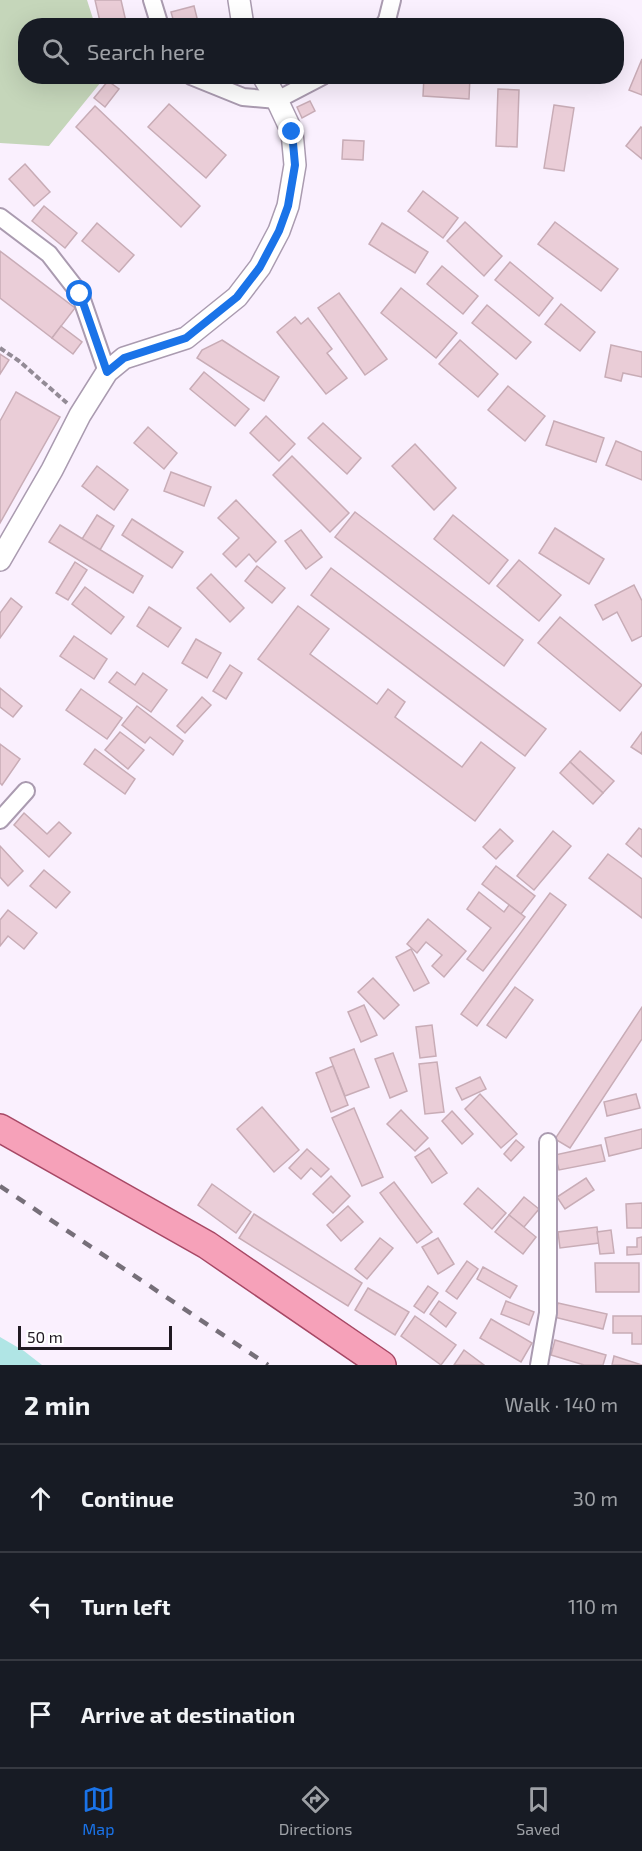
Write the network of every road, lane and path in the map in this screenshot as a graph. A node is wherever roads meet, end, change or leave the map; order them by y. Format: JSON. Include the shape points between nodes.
{"nodes":[{"id":1,"x":152,"y":0,"type":"edge"},
{"id":2,"x":240,"y":0,"type":"edge"},
{"id":3,"x":392,"y":0,"type":"edge"},
{"id":4,"x":158,"y":18,"type":"edge"},
{"id":5,"x":242,"y":18,"type":"edge"},
{"id":6,"x":388,"y":18,"type":"edge"},
{"id":7,"x":210,"y":84,"type":"edge"},
{"id":8,"x":267,"y":84,"type":"edge"},
{"id":9,"x":308,"y":84,"type":"edge"},
{"id":10,"x":277,"y":100,"type":"junction"},
{"id":11,"x":0,"y":217,"type":"edge"},
{"id":12,"x":0,"y":348,"type":"edge"},
{"id":13,"x":107,"y":372,"type":"junction"},
{"id":14,"x":80,"y":415,"type":"junction"},
{"id":15,"x":0,"y":560,"type":"edge"},
{"id":16,"x":26,"y":791,"type":"dead end"},
{"id":17,"x":0,"y":820,"type":"edge"},
{"id":18,"x":0,"y":1128,"type":"edge"},
{"id":19,"x":548,"y":1142,"type":"dead end"},
{"id":20,"x":382,"y":1365,"type":"edge"},
{"id":21,"x":539,"y":1365,"type":"edge"}],
"edges":[{"from":1,"to":4,"type":"street"},
{"from":2,"to":5,"type":"street"},
{"from":3,"to":6,"type":"street"},
{"from":7,"to":10,"type":"street","via":[[243,98]]},
{"from":8,"to":10,"type":"street"},
{"from":9,"to":10,"type":"street"},
{"from":10,"to":13,"type":"street","via":[[292,132],[295,165],[288,206],[260,267],[237,297],[186,338],[124,358]]},
{"from":11,"to":13,"type":"street","via":[[49,254],[80,294]]},
{"from":12,"to":14,"type":"path"},
{"from":13,"to":14,"type":"street"},
{"from":14,"to":15,"type":"street"},
{"from":16,"to":17,"type":"street"},
{"from":18,"to":20,"type":"main road","via":[[207,1245]]},
{"from":19,"to":21,"type":"street","via":[[548,1313]]}]}
